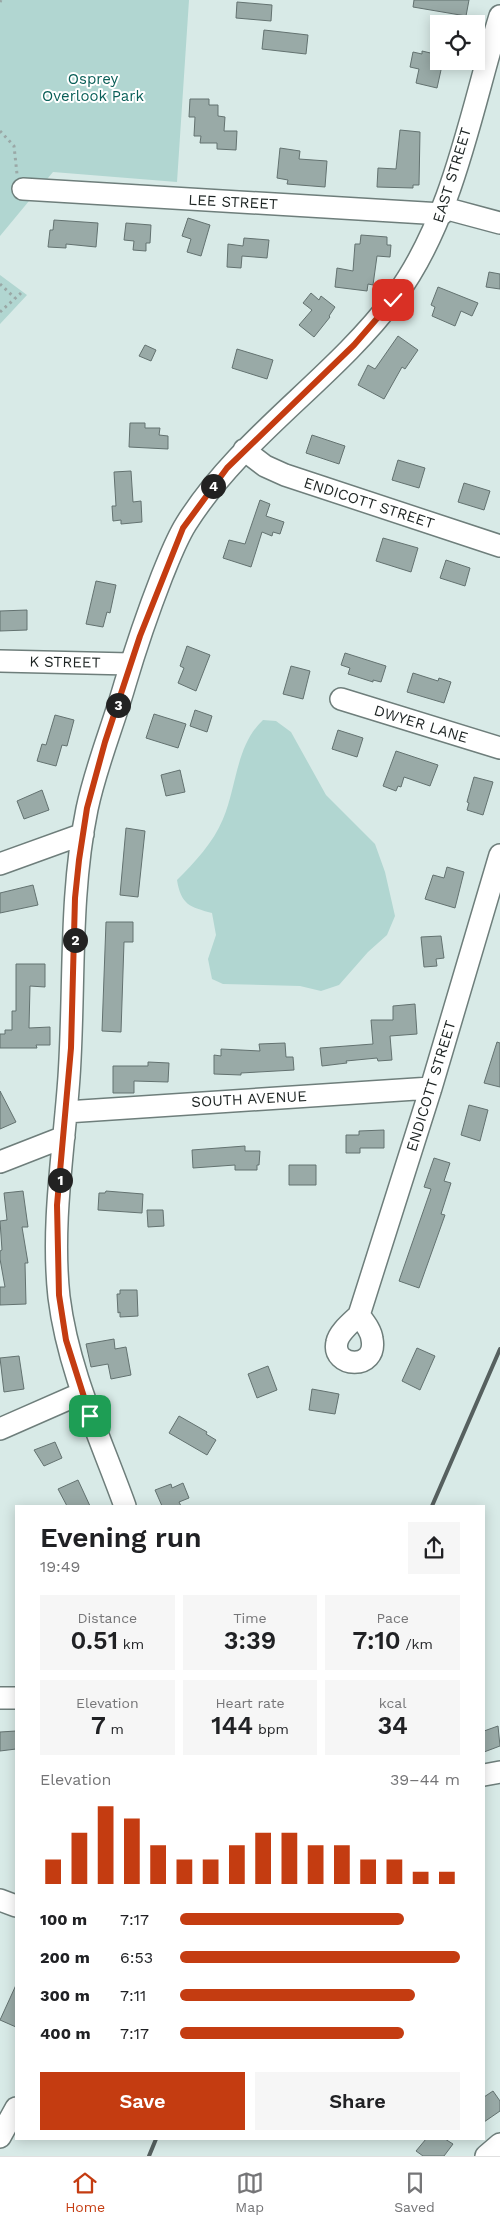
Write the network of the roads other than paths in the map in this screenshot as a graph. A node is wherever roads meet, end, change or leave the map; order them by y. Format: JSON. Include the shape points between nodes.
{"nodes":[{"id":1,"x":500,"y":16,"type":"edge"},
{"id":2,"x":23,"y":189,"type":"road end"},
{"id":3,"x":443,"y":211,"type":"junction"},
{"id":4,"x":500,"y":223,"type":"edge"},
{"id":5,"x":244,"y":450,"type":"junction"},
{"id":6,"x":500,"y":546,"type":"edge"},
{"id":7,"x":0,"y":661,"type":"edge"},
{"id":8,"x":130,"y":664,"type":"junction"},
{"id":9,"x":341,"y":699,"type":"dead end"},
{"id":10,"x":500,"y":748,"type":"edge"},
{"id":11,"x":83,"y":834,"type":"junction"},
{"id":12,"x":500,"y":855,"type":"edge"},
{"id":13,"x":0,"y":864,"type":"edge"},
{"id":14,"x":431,"y":1088,"type":"junction"},
{"id":15,"x":66,"y":1112,"type":"junction"},
{"id":16,"x":64,"y":1137,"type":"junction"},
{"id":17,"x":0,"y":1162,"type":"edge"},
{"id":18,"x":359,"y":1315,"type":"dead end"},
{"id":19,"x":82,"y":1393,"type":"junction"},
{"id":20,"x":0,"y":1429,"type":"edge"},
{"id":21,"x":125,"y":1505,"type":"edge"},
{"id":22,"x":0,"y":1698,"type":"edge"},
{"id":23,"x":15,"y":1698,"type":"edge"},
{"id":24,"x":500,"y":1772,"type":"edge"},
{"id":25,"x":485,"y":1775,"type":"edge"},
{"id":26,"x":0,"y":1900,"type":"edge"},
{"id":27,"x":15,"y":1906,"type":"edge"},
{"id":28,"x":15,"y":2110,"type":"edge"},
{"id":29,"x":0,"y":2137,"type":"edge"},
{"id":30,"x":500,"y":2144,"type":"edge"},
{"id":31,"x":486,"y":2156,"type":"edge"}],
"edges":[{"from":1,"to":3,"type":"street","name":"EAST STREET"},
{"from":2,"to":3,"type":"street","name":"LEE STREET"},
{"from":3,"to":4,"type":"street","name":"LEE STREET"},
{"from":3,"to":5,"type":"street","name":"EAST STREET","via":[[416,266],[374,322]]},
{"from":5,"to":6,"type":"street","name":"ENDICOTT STREET","via":[[265,466],[285,475]]},
{"from":5,"to":8,"type":"street","name":"EAST STREET","via":[[183,528]]},
{"from":7,"to":8,"type":"street","name":"K STREET"},
{"from":8,"to":11,"type":"street","name":"EAST STREET","via":[[105,742]]},
{"from":9,"to":10,"type":"street","name":"DWYER LANE"},
{"from":11,"to":13,"type":"street"},
{"from":11,"to":15,"type":"street","name":"EAST STREET","via":[[75,898]]},
{"from":12,"to":14,"type":"street","name":"ENDICOTT STREET"},
{"from":14,"to":15,"type":"street","name":"SOUTH AVENUE"},
{"from":14,"to":18,"type":"street","name":"ENDICOTT STREET"},
{"from":15,"to":16,"type":"street","name":"EAST STREET"},
{"from":16,"to":17,"type":"street"},
{"from":16,"to":19,"type":"street","name":"EAST STREET","via":[[57,1205],[59,1295],[66,1340]]},
{"from":19,"to":20,"type":"street"},
{"from":19,"to":21,"type":"street","name":"EAST STREET"},
{"from":22,"to":23,"type":"street"},
{"from":24,"to":25,"type":"street"},
{"from":26,"to":27,"type":"street"},
{"from":28,"to":29,"type":"street"},
{"from":30,"to":31,"type":"street"}]}
